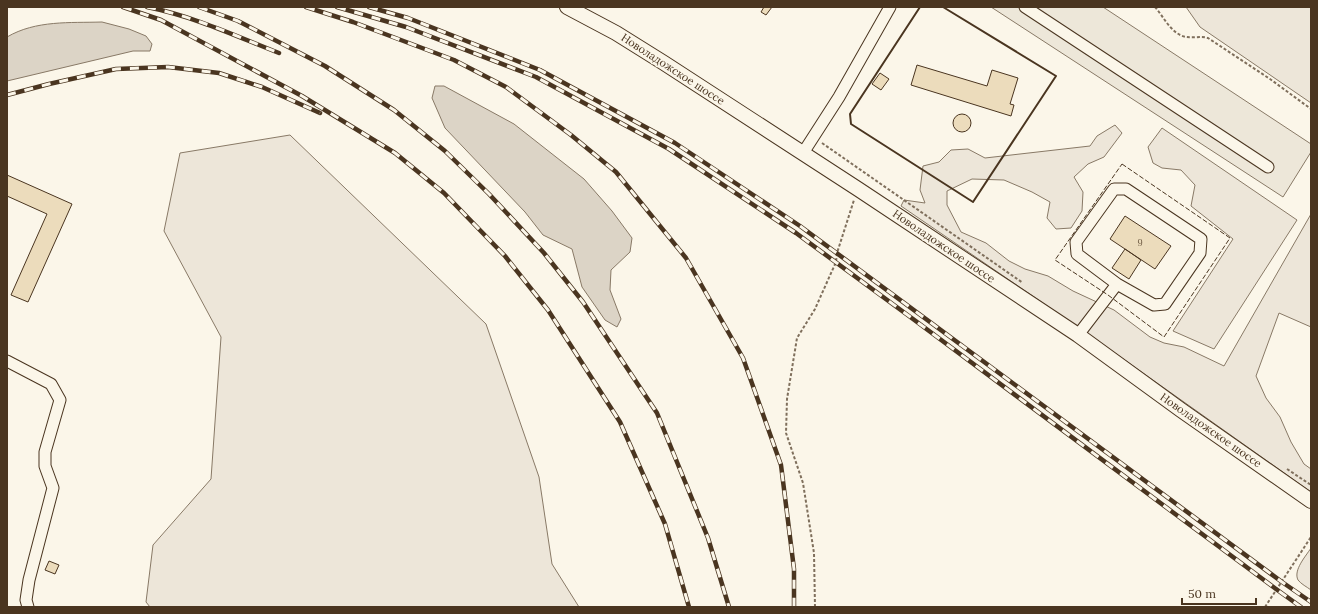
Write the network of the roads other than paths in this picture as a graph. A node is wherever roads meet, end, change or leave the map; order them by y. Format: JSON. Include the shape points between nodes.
{"nodes":[{"id":1,"x":568,"y":7,"type":"edge"},
{"id":2,"x":890,"y":7,"type":"edge"},
{"id":3,"x":1025,"y":7,"type":"edge"},
{"id":4,"x":803,"y":153,"type":"junction"},
{"id":5,"x":1268,"y":167,"type":"dead end"},
{"id":6,"x":1117,"y":284,"type":"junction"},
{"id":7,"x":1078,"y":335,"type":"junction"},
{"id":8,"x":7,"y":361,"type":"edge"},
{"id":9,"x":1311,"y":501,"type":"edge"},
{"id":10,"x":28,"y":607,"type":"edge"}],
"edges":[{"from":1,"to":4,"type":"main road","name":"Новоладожское шоссе","via":[[616,33]]},
{"from":2,"to":4,"type":"street","via":[[839,97]]},
{"from":3,"to":5,"type":"street"},
{"from":4,"to":7,"type":"main road","name":"Новоладожское шоссе"},
{"from":6,"to":6,"type":"street","via":[[1154,305],[1165,304],[1200,253],[1202,239],[1126,189],[1114,189],[1076,242],[1077,254]]},
{"from":6,"to":7,"type":"street"},
{"from":7,"to":9,"type":"main road","name":"Новоладожское шоссе"},
{"from":8,"to":10,"type":"street","via":[[51,384],[60,400],[45,452],[46,466],[53,488],[28,580]]}]}
